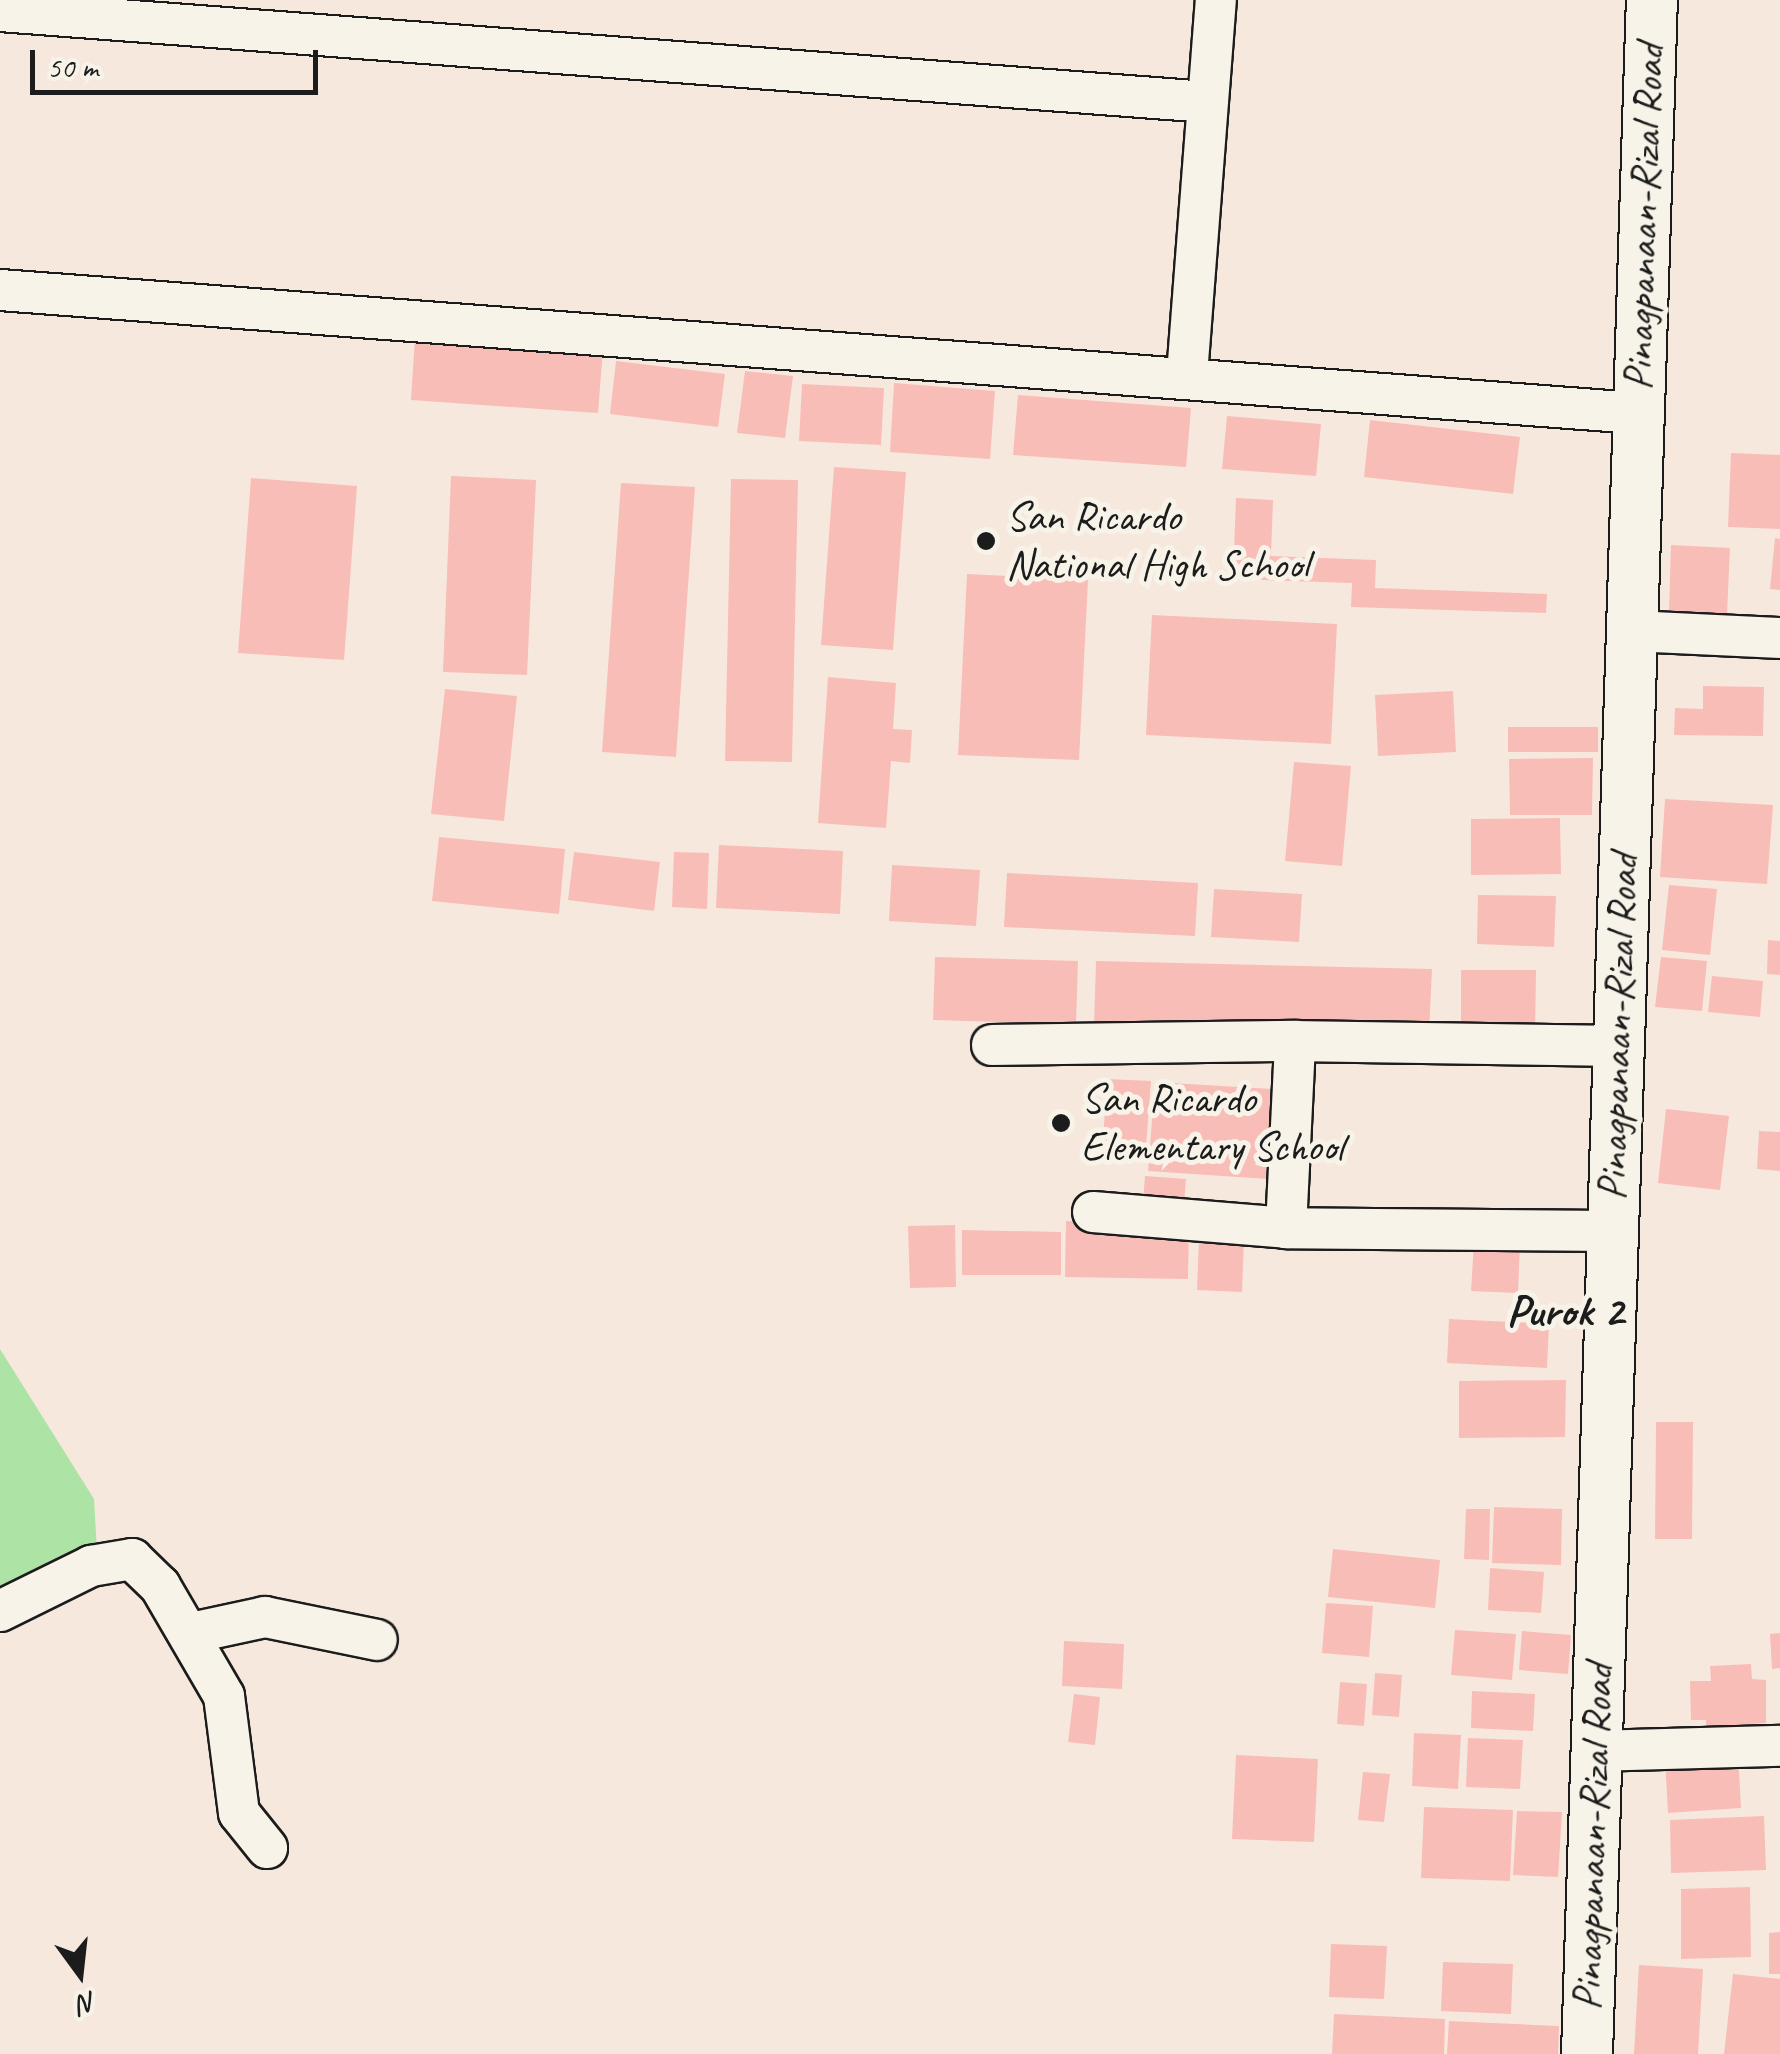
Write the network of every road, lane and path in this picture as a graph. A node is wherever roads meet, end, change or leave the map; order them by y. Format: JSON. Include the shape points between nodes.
{"nodes":[{"id":1,"x":1216,"y":0,"type":"edge"},
{"id":2,"x":1652,"y":0,"type":"edge"},
{"id":3,"x":0,"y":10,"type":"edge"},
{"id":4,"x":1208,"y":102,"type":"junction"},
{"id":5,"x":0,"y":290,"type":"edge"},
{"id":6,"x":1187,"y":375,"type":"junction"},
{"id":7,"x":1636,"y":413,"type":"junction"},
{"id":8,"x":1631,"y":631,"type":"junction"},
{"id":9,"x":1780,"y":638,"type":"edge"},
{"id":10,"x":1295,"y":1041,"type":"junction"},
{"id":11,"x":992,"y":1045,"type":"dead end"},
{"id":12,"x":1616,"y":1046,"type":"junction"},
{"id":13,"x":1094,"y":1212,"type":"dead end"},
{"id":14,"x":1286,"y":1228,"type":"junction"},
{"id":15,"x":1612,"y":1232,"type":"junction"},
{"id":16,"x":0,"y":1610,"type":"edge"},
{"id":17,"x":191,"y":1633,"type":"junction"},
{"id":18,"x":376,"y":1640,"type":"dead end"},
{"id":19,"x":1780,"y":1746,"type":"edge"},
{"id":20,"x":1596,"y":1751,"type":"junction"},
{"id":21,"x":267,"y":1848,"type":"dead end"},
{"id":22,"x":1587,"y":2054,"type":"edge"}],
"edges":[{"from":1,"to":4,"type":"street"},
{"from":2,"to":7,"type":"main road","name":"Pinagpanaan-Rizal Road"},
{"from":3,"to":4,"type":"street"},
{"from":4,"to":6,"type":"street"},
{"from":5,"to":6,"type":"street"},
{"from":6,"to":7,"type":"street"},
{"from":7,"to":8,"type":"main road","name":"Pinagpanaan-Rizal Road"},
{"from":8,"to":9,"type":"street"},
{"from":8,"to":12,"type":"main road","name":"Pinagpanaan-Rizal Road"},
{"from":10,"to":11,"type":"street"},
{"from":10,"to":12,"type":"street"},
{"from":10,"to":14,"type":"street"},
{"from":12,"to":15,"type":"main road","name":"Pinagpanaan-Rizal Road"},
{"from":13,"to":14,"type":"street"},
{"from":14,"to":15,"type":"street"},
{"from":15,"to":20,"type":"main road","name":"Pinagpanaan-Rizal Road"},
{"from":16,"to":17,"type":"street","via":[[91,1566],[132,1559]]},
{"from":17,"to":18,"type":"street","via":[[265,1617]]},
{"from":17,"to":21,"type":"street","via":[[224,1696],[239,1813]]},
{"from":19,"to":20,"type":"street"},
{"from":20,"to":22,"type":"main road","name":"Pinagpanaan-Rizal Road"}]}
